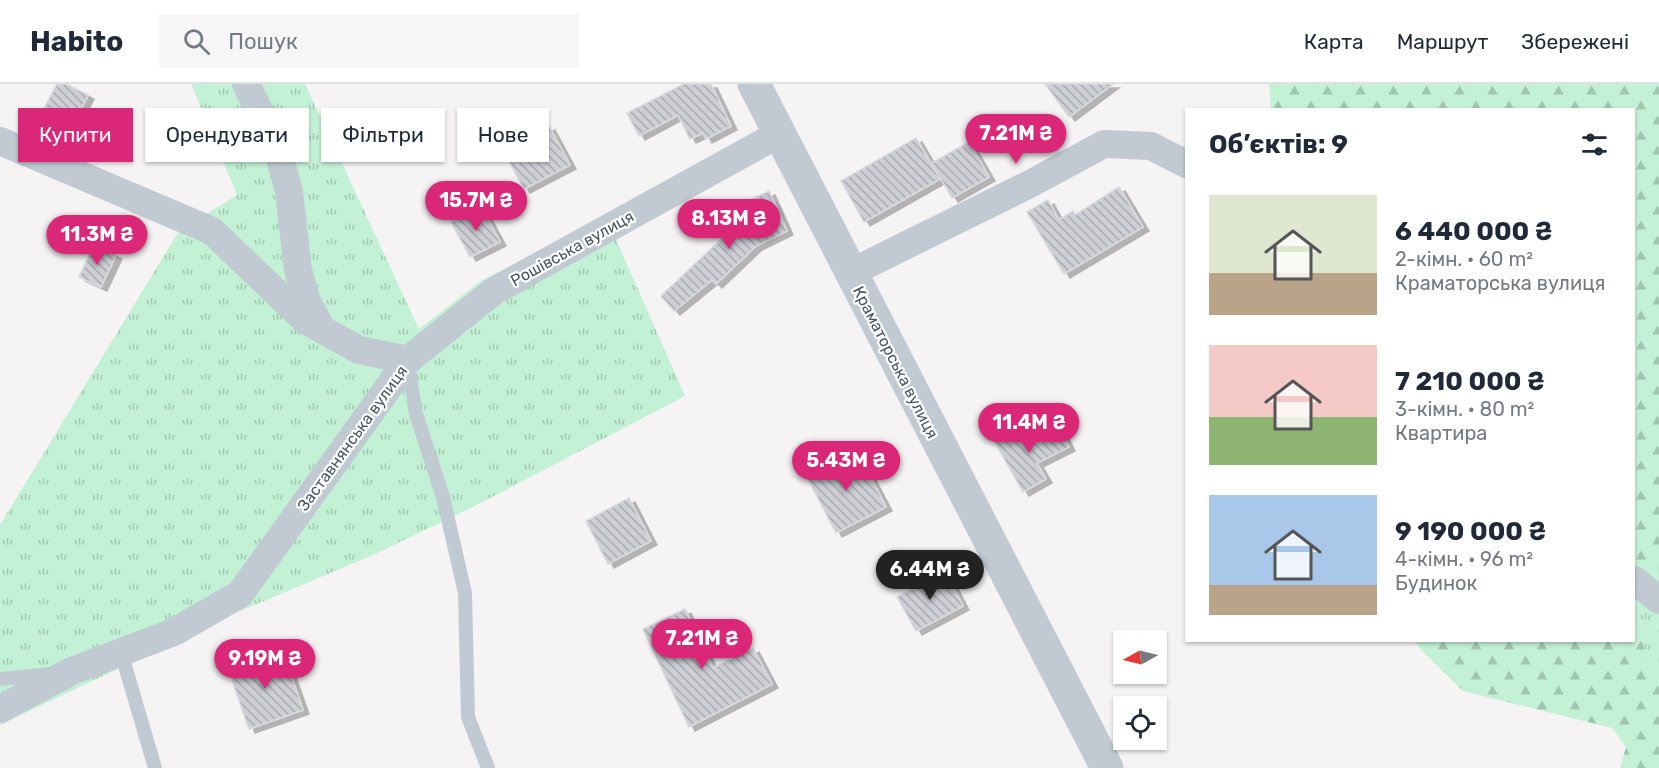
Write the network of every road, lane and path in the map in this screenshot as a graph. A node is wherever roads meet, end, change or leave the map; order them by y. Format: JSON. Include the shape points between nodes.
{"nodes":[{"id":1,"x":246,"y":84,"type":"edge"},
{"id":2,"x":754,"y":84,"type":"edge"},
{"id":3,"x":779,"y":134,"type":"junction"},
{"id":4,"x":0,"y":141,"type":"edge"},
{"id":5,"x":1185,"y":163,"type":"edge"},
{"id":6,"x":850,"y":273,"type":"junction"},
{"id":7,"x":321,"y":329,"type":"junction"},
{"id":8,"x":408,"y":360,"type":"junction"},
{"id":9,"x":1635,"y":581,"type":"edge"},
{"id":10,"x":1659,"y":600,"type":"edge"},
{"id":11,"x":121,"y":652,"type":"junction"},
{"id":12,"x":72,"y":671,"type":"junction"},
{"id":13,"x":0,"y":679,"type":"edge"},
{"id":14,"x":0,"y":709,"type":"edge"},
{"id":15,"x":155,"y":768,"type":"edge"},
{"id":16,"x":488,"y":768,"type":"edge"},
{"id":17,"x":1107,"y":768,"type":"edge"}],
"edges":[{"from":1,"to":7,"type":"street","via":[[276,144],[289,192],[298,270],[306,299]]},
{"from":2,"to":3,"type":"street","name":"Краматорська вулиця"},
{"from":3,"to":6,"type":"street","name":"Краматорська вулиця"},
{"from":3,"to":8,"type":"street","name":"Рошівська вулиця","via":[[494,291]]},
{"from":4,"to":7,"type":"street","name":"Заставнянська вулиця","via":[[212,231],[305,320]]},
{"from":5,"to":6,"type":"street","via":[[1151,146],[1104,144]]},
{"from":6,"to":17,"type":"street","name":"Краматорська вулиця"},
{"from":7,"to":8,"type":"street","name":"Заставнянська вулиця","via":[[359,350]]},
{"from":8,"to":11,"type":"street","name":"Заставнянська вулиця","via":[[240,594],[174,632]]},
{"from":8,"to":16,"type":"lane","via":[[416,414],[443,497],[465,593],[468,717]]},
{"from":9,"to":10,"type":"street"},
{"from":11,"to":12,"type":"street","name":"Заставнянська вулиця"},
{"from":11,"to":15,"type":"lane"},
{"from":12,"to":13,"type":"lane"},
{"from":12,"to":14,"type":"street","name":"Заставнянська вулиця"}]}
